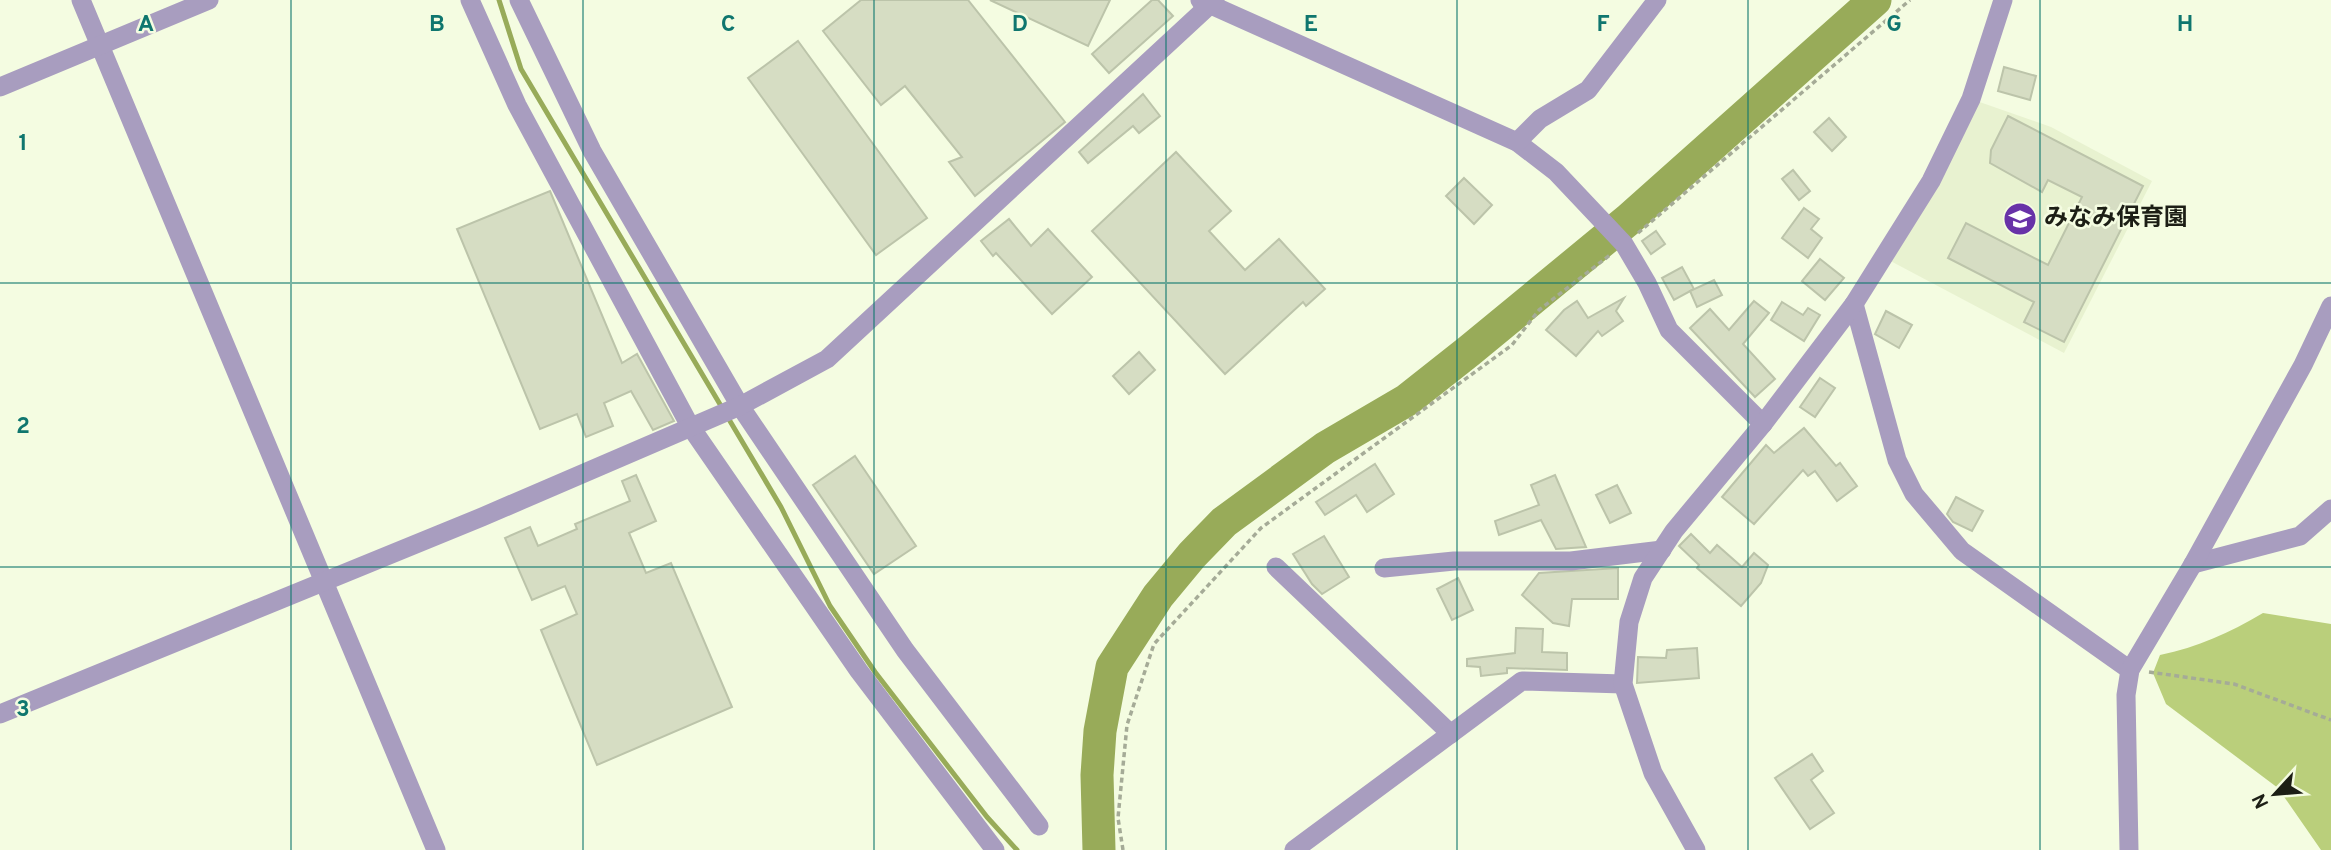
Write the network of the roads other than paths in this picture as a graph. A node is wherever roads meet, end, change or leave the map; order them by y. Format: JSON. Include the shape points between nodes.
{"nodes":[{"id":1,"x":81,"y":0,"type":"edge"},
{"id":2,"x":209,"y":0,"type":"edge"},
{"id":3,"x":470,"y":0,"type":"edge"},
{"id":4,"x":519,"y":0,"type":"edge"},
{"id":5,"x":1657,"y":0,"type":"edge"},
{"id":6,"x":2003,"y":0,"type":"edge"},
{"id":7,"x":1208,"y":2,"type":"edge"},
{"id":8,"x":101,"y":45,"type":"junction"},
{"id":9,"x":0,"y":87,"type":"edge"},
{"id":10,"x":1517,"y":142,"type":"junction"},
{"id":11,"x":1854,"y":304,"type":"junction"},
{"id":12,"x":2331,"y":306,"type":"edge"},
{"id":13,"x":740,"y":406,"type":"junction"},
{"id":14,"x":1763,"y":424,"type":"junction"},
{"id":15,"x":693,"y":425,"type":"junction"},
{"id":16,"x":2331,"y":509,"type":"edge"},
{"id":17,"x":1662,"y":550,"type":"junction"},
{"id":18,"x":2193,"y":564,"type":"junction"},
{"id":19,"x":1276,"y":567,"type":"dead end"},
{"id":20,"x":1384,"y":568,"type":"dead end"},
{"id":21,"x":322,"y":582,"type":"junction"},
{"id":22,"x":2130,"y":670,"type":"junction"},
{"id":23,"x":1623,"y":684,"type":"junction"},
{"id":24,"x":0,"y":714,"type":"edge"},
{"id":25,"x":1451,"y":734,"type":"junction"},
{"id":26,"x":1040,"y":826,"type":"dead end"},
{"id":27,"x":436,"y":850,"type":"edge"},
{"id":28,"x":995,"y":850,"type":"edge"},
{"id":29,"x":1294,"y":850,"type":"edge"},
{"id":30,"x":1696,"y":850,"type":"edge"},
{"id":31,"x":2129,"y":850,"type":"edge"}],
"edges":[{"from":1,"to":8,"type":"street"},
{"from":2,"to":8,"type":"street"},
{"from":3,"to":15,"type":"street","via":[[517,105]]},
{"from":4,"to":13,"type":"street","via":[[592,152]]},
{"from":5,"to":10,"type":"street","via":[[1588,90],[1540,119]]},
{"from":6,"to":11,"type":"street","via":[[1970,99],[1931,181]]},
{"from":7,"to":10,"type":"street"},
{"from":7,"to":13,"type":"street","via":[[827,359]]},
{"from":8,"to":9,"type":"street"},
{"from":8,"to":21,"type":"street"},
{"from":10,"to":14,"type":"street","via":[[1556,172],[1624,244],[1669,330]]},
{"from":11,"to":14,"type":"street"},
{"from":11,"to":22,"type":"street","via":[[1897,460],[1914,494],[1962,551]]},
{"from":12,"to":18,"type":"street"},
{"from":13,"to":15,"type":"street"},
{"from":13,"to":26,"type":"street","via":[[905,650]]},
{"from":14,"to":17,"type":"street"},
{"from":15,"to":21,"type":"street"},
{"from":15,"to":28,"type":"street","via":[[859,671]]},
{"from":16,"to":18,"type":"street","via":[[2300,536]]},
{"from":17,"to":20,"type":"street","via":[[1571,561],[1454,561]]},
{"from":17,"to":23,"type":"street","via":[[1643,578],[1629,622]]},
{"from":18,"to":22,"type":"street"},
{"from":19,"to":25,"type":"street"},
{"from":21,"to":24,"type":"street"},
{"from":21,"to":27,"type":"street"},
{"from":22,"to":31,"type":"street","via":[[2126,695]]},
{"from":23,"to":25,"type":"street","via":[[1522,681]]},
{"from":23,"to":30,"type":"street","via":[[1653,773]]},
{"from":25,"to":29,"type":"street"}]}
